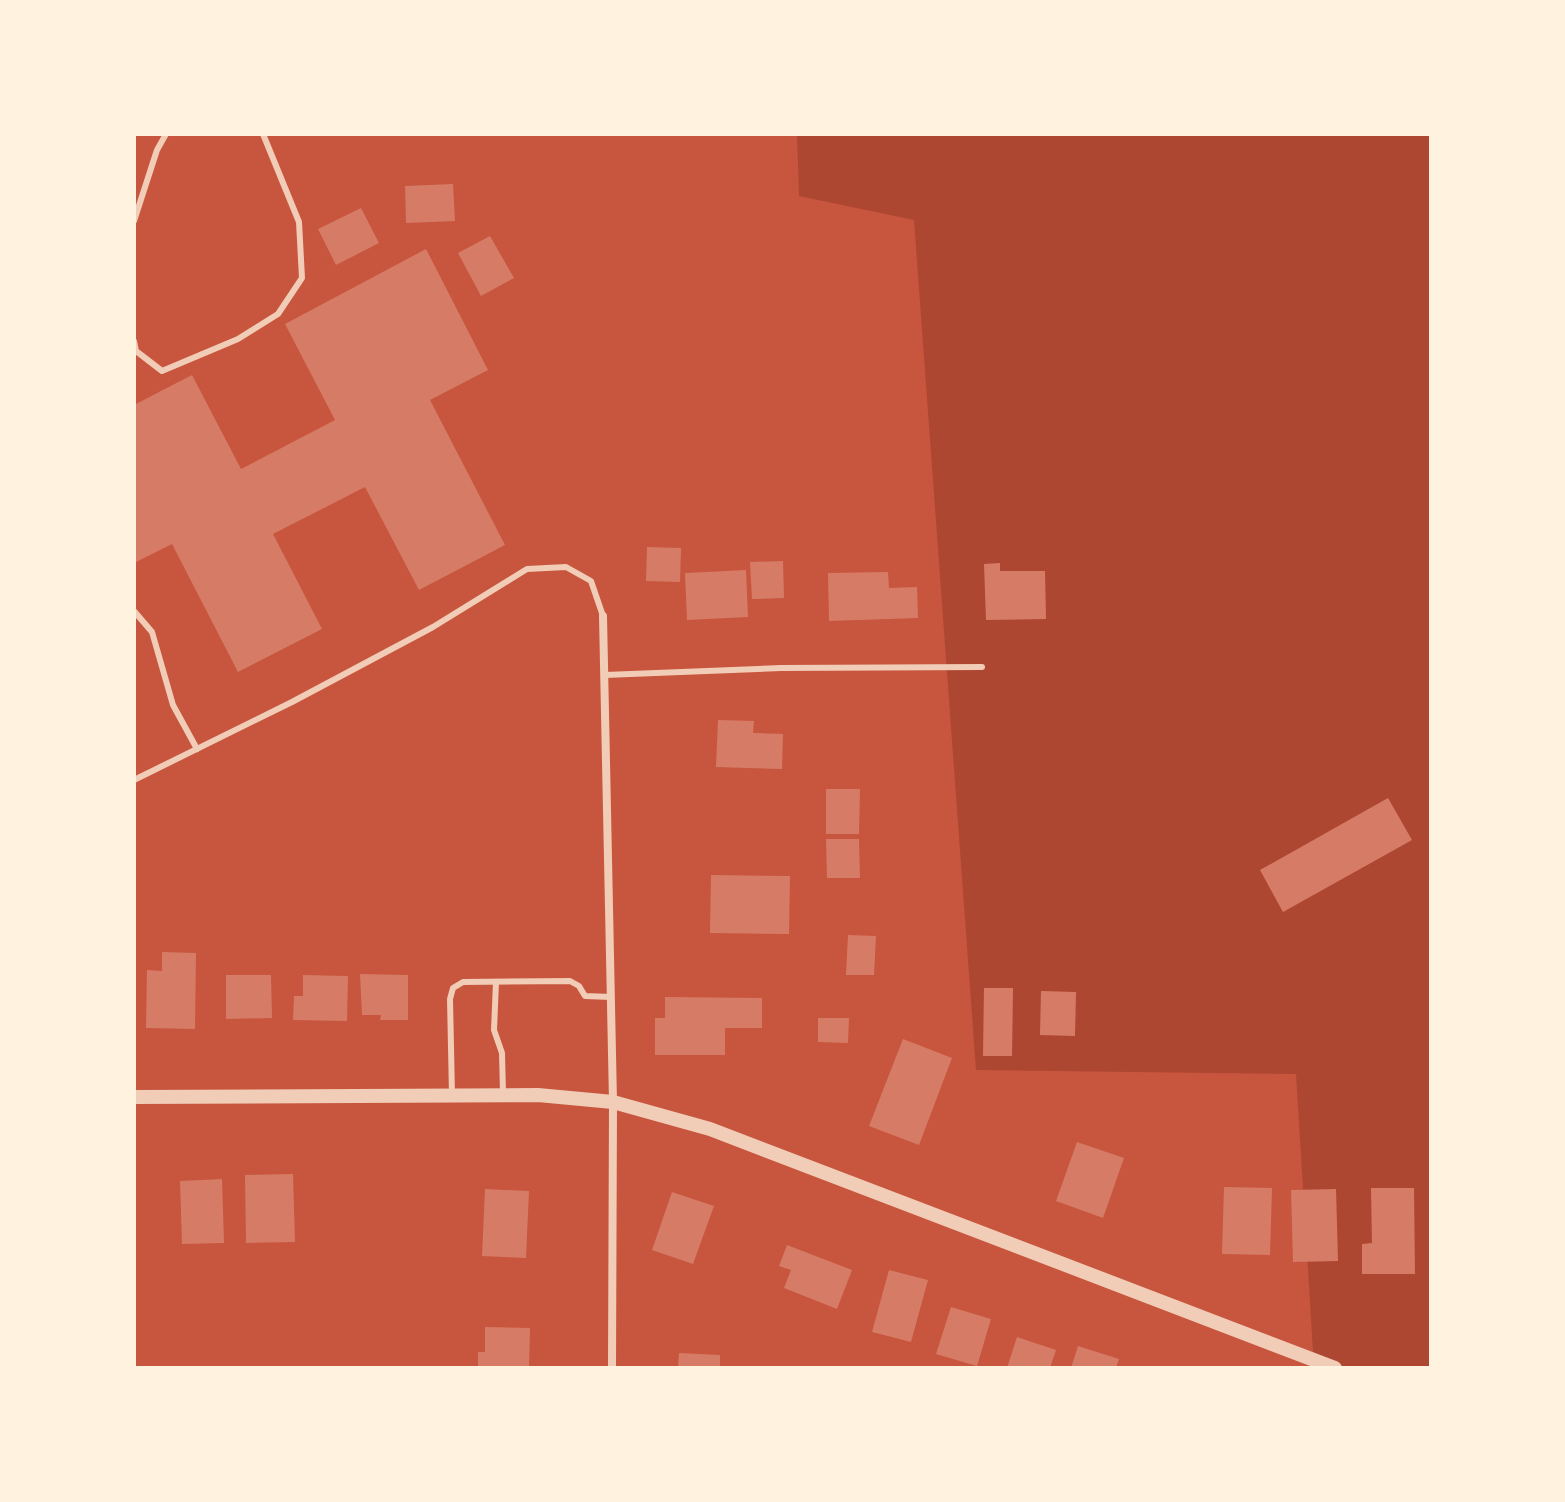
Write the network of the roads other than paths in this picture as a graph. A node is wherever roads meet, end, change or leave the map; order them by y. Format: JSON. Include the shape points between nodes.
{"nodes":[{"id":1,"x":166,"y":134,"type":"edge"},
{"id":2,"x":263,"y":134,"type":"edge"},
{"id":3,"x":134,"y":221,"type":"edge"},
{"id":4,"x":134,"y":341,"type":"edge"},
{"id":5,"x":134,"y":611,"type":"edge"},
{"id":6,"x":603,"y":616,"type":"joint"},
{"id":7,"x":982,"y":667,"type":"dead end"},
{"id":8,"x":605,"y":675,"type":"junction"},
{"id":9,"x":197,"y":749,"type":"junction"},
{"id":10,"x":134,"y":780,"type":"edge"},
{"id":11,"x":496,"y":982,"type":"junction"},
{"id":12,"x":611,"y":997,"type":"junction"},
{"id":13,"x":452,"y":1095,"type":"junction"},
{"id":14,"x":503,"y":1095,"type":"junction"},
{"id":15,"x":134,"y":1097,"type":"edge"},
{"id":16,"x":613,"y":1102,"type":"junction"},
{"id":17,"x":612,"y":1368,"type":"edge"},
{"id":18,"x":1335,"y":1368,"type":"edge"}],
"edges":[{"from":1,"to":3,"type":"lane"},
{"from":2,"to":4,"type":"lane","via":[[299,222],[302,278],[278,314],[190,361],[162,371],[136,351]]},
{"from":5,"to":9,"type":"lane","via":[[152,632],[173,705]]},
{"from":6,"to":8,"type":"street"},
{"from":6,"to":9,"type":"lane","via":[[591,581],[566,567],[527,569],[433,627]]},
{"from":7,"to":8,"type":"lane"},
{"from":8,"to":12,"type":"street"},
{"from":9,"to":10,"type":"lane"},
{"from":11,"to":12,"type":"lane","via":[[570,981],[585,996]]},
{"from":11,"to":13,"type":"lane","via":[[463,982],[453,988]]},
{"from":11,"to":14,"type":"lane","via":[[494,1030],[502,1053]]},
{"from":12,"to":16,"type":"street"},
{"from":13,"to":14,"type":"street"},
{"from":13,"to":15,"type":"street"},
{"from":14,"to":16,"type":"street"},
{"from":16,"to":17,"type":"street"},
{"from":16,"to":18,"type":"street","via":[[710,1129]]}]}
